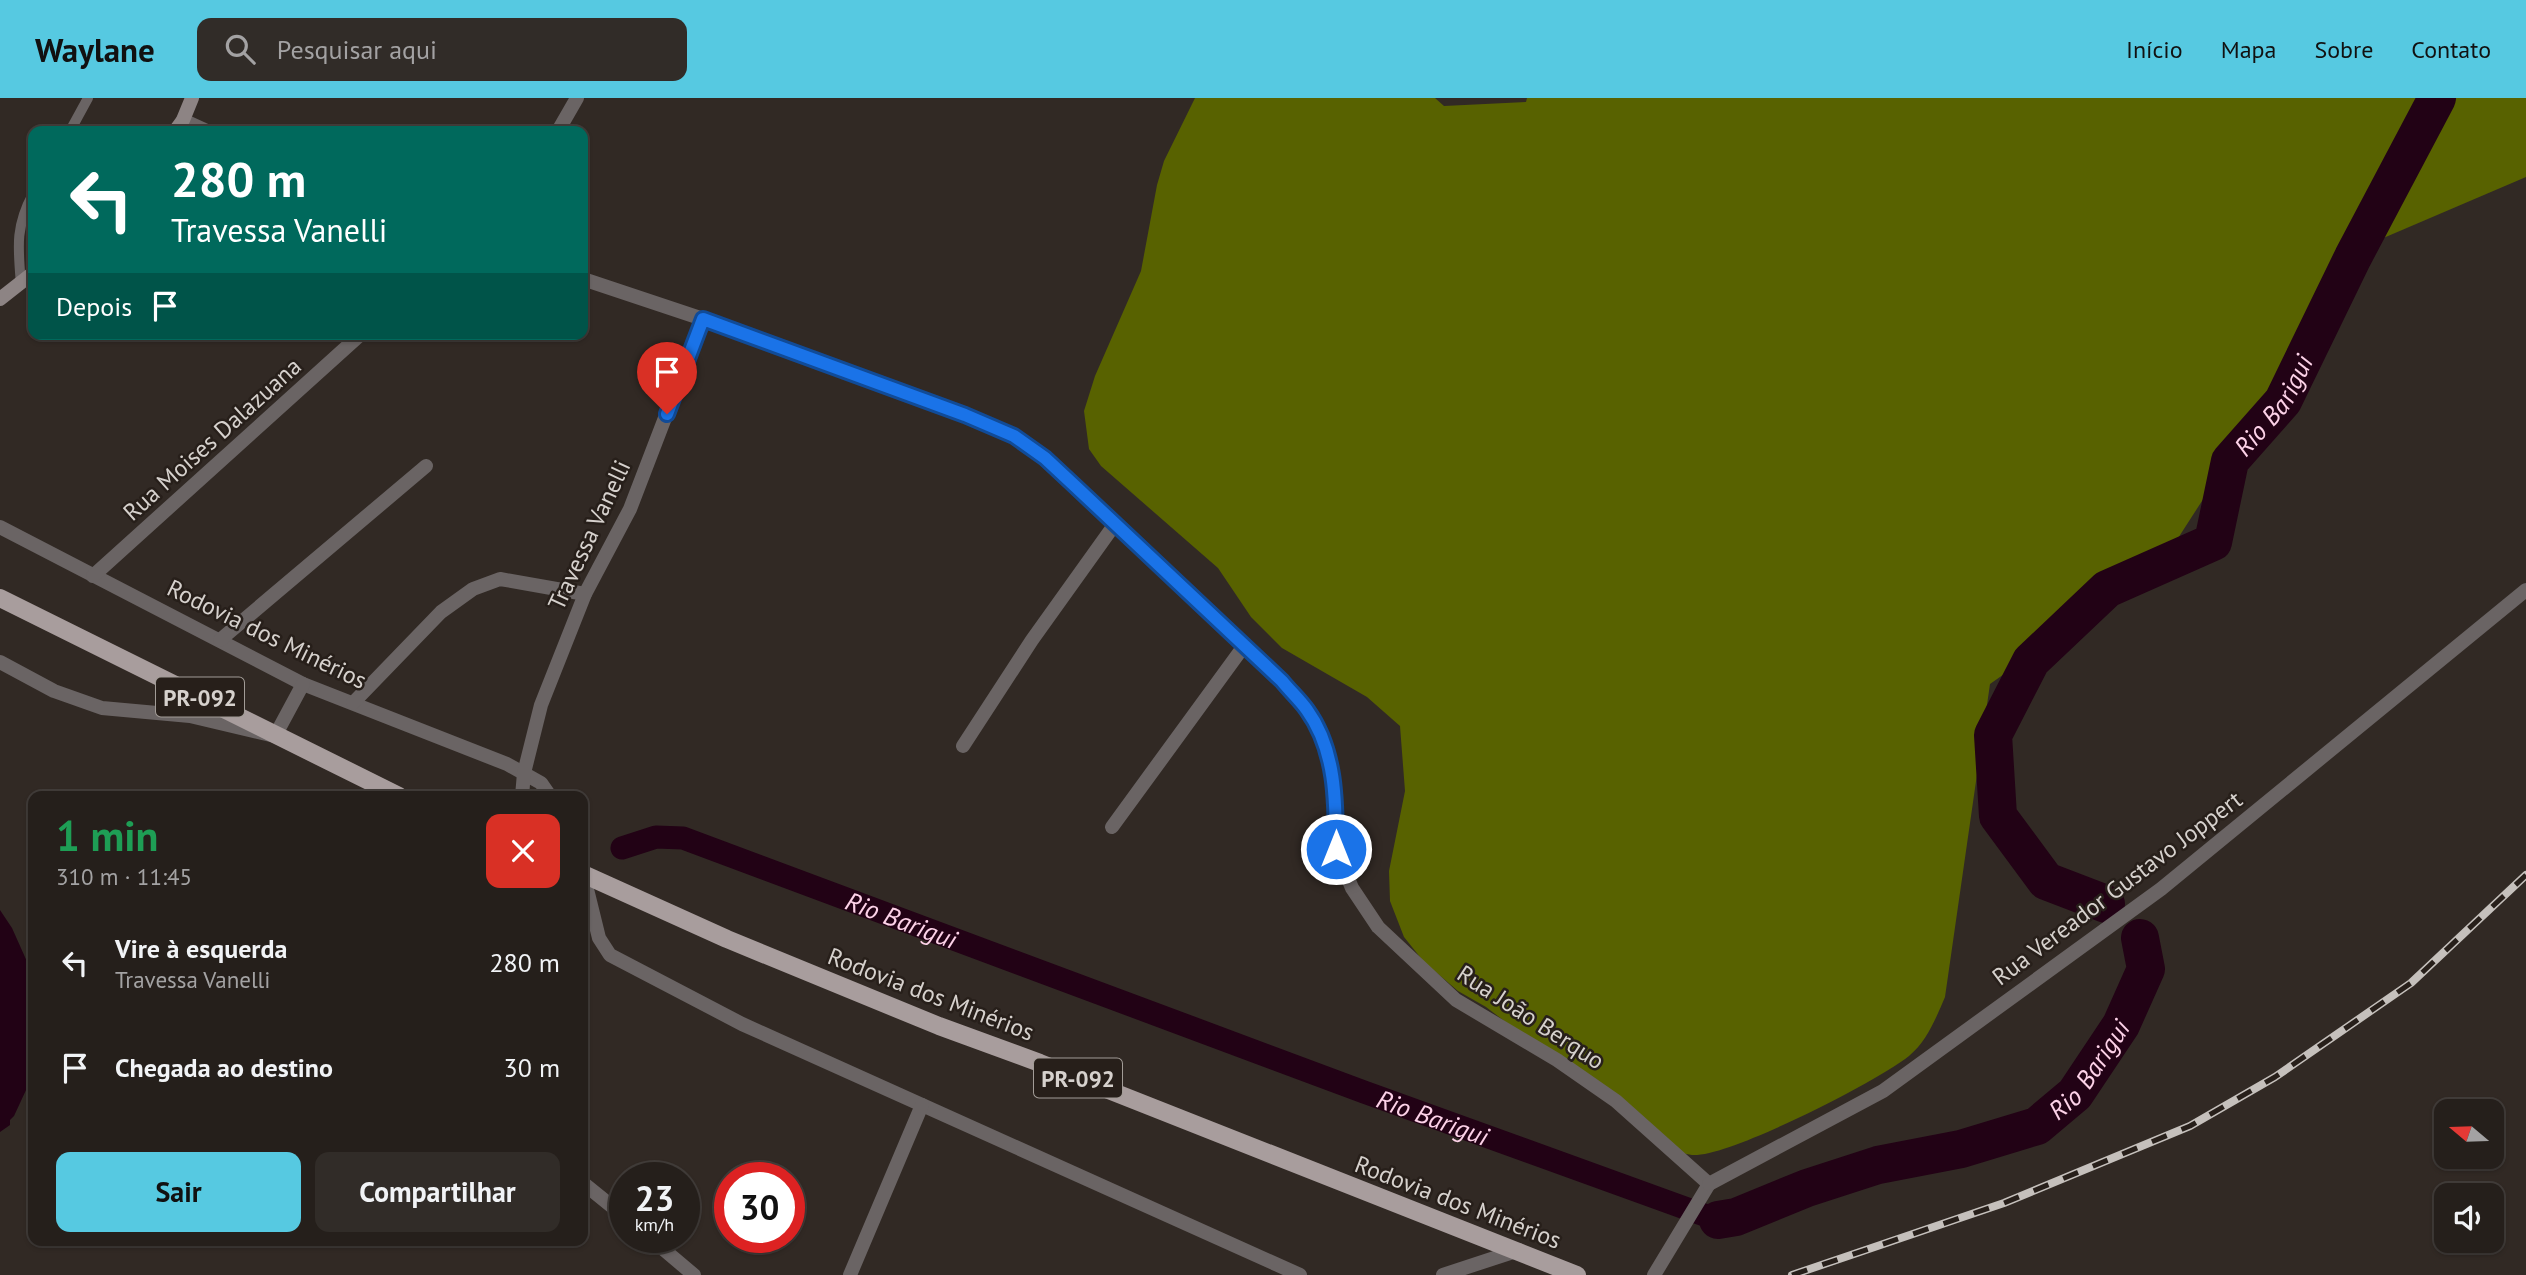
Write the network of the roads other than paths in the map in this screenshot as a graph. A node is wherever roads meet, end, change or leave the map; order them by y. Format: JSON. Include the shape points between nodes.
{"nodes":[{"id":1,"x":88,"y":98,"type":"edge"},
{"id":2,"x":192,"y":98,"type":"edge"},
{"id":3,"x":577,"y":98,"type":"edge"},
{"id":4,"x":73,"y":126,"type":"edge"},
{"id":5,"x":179,"y":126,"type":"edge"},
{"id":6,"x":561,"y":126,"type":"edge"},
{"id":7,"x":28,"y":203,"type":"edge"},
{"id":8,"x":28,"y":278,"type":"edge"},
{"id":9,"x":588,"y":281,"type":"edge"},
{"id":10,"x":21,"y":284,"type":"junction"},
{"id":11,"x":0,"y":299,"type":"edge"},
{"id":12,"x":703,"y":319,"type":"junction"},
{"id":13,"x":354,"y":340,"type":"edge"},
{"id":14,"x":426,"y":466,"type":"dead end"},
{"id":15,"x":1115,"y":524,"type":"junction"},
{"id":16,"x":0,"y":527,"type":"edge"},
{"id":17,"x":93,"y":576,"type":"junction"},
{"id":18,"x":2526,"y":590,"type":"edge"},
{"id":19,"x":585,"y":594,"type":"junction"},
{"id":20,"x":0,"y":598,"type":"edge"},
{"id":21,"x":220,"y":640,"type":"junction"},
{"id":22,"x":1244,"y":646,"type":"junction"},
{"id":23,"x":0,"y":662,"type":"edge"},
{"id":24,"x":303,"y":684,"type":"junction"},
{"id":25,"x":353,"y":703,"type":"junction"},
{"id":26,"x":275,"y":736,"type":"junction"},
{"id":27,"x":963,"y":746,"type":"dead end"},
{"id":28,"x":524,"y":773,"type":"junction"},
{"id":29,"x":389,"y":791,"type":"edge"},
{"id":30,"x":522,"y":791,"type":"edge"},
{"id":31,"x":547,"y":791,"type":"edge"},
{"id":32,"x":1112,"y":827,"type":"dead end"},
{"id":33,"x":588,"y":875,"type":"edge"},
{"id":34,"x":588,"y":893,"type":"edge"},
{"id":35,"x":922,"y":1105,"type":"junction"},
{"id":36,"x":1709,"y":1184,"type":"junction"},
{"id":37,"x":588,"y":1187,"type":"edge"},
{"id":38,"x":609,"y":1204,"type":"edge"},
{"id":39,"x":1519,"y":1250,"type":"junction"},
{"id":40,"x":668,"y":1253,"type":"edge"},
{"id":41,"x":694,"y":1275,"type":"edge"},
{"id":42,"x":850,"y":1275,"type":"edge"},
{"id":43,"x":1300,"y":1275,"type":"edge"},
{"id":44,"x":1443,"y":1275,"type":"edge"},
{"id":45,"x":1577,"y":1275,"type":"edge"},
{"id":46,"x":1654,"y":1275,"type":"edge"}],
"edges":[{"from":1,"to":4,"type":"lane"},
{"from":2,"to":5,"type":"street"},
{"from":3,"to":6,"type":"street"},
{"from":7,"to":10,"type":"lane","via":[[17,240]]},
{"from":8,"to":10,"type":"street"},
{"from":9,"to":12,"type":"street","name":"Rua João Berquo"},
{"from":10,"to":11,"type":"street"},
{"from":12,"to":15,"type":"street","name":"Rua João Berquo","via":[[1014,436],[1045,458]]},
{"from":12,"to":19,"type":"street","name":"Travessa Vanelli","via":[[630,509]]},
{"from":13,"to":17,"type":"street","name":"Rua Moises Dalazuana"},
{"from":14,"to":21,"type":"street"},
{"from":15,"to":22,"type":"street","name":"Rua João Berquo"},
{"from":15,"to":27,"type":"street"},
{"from":16,"to":17,"type":"street","name":"Rodovia dos Minérios"},
{"from":17,"to":21,"type":"street","name":"Rodovia dos Minérios"},
{"from":18,"to":36,"type":"street","name":"Rua Vereador Gustavo Joppert","via":[[2161,889],[1883,1091]]},
{"from":19,"to":25,"type":"street","via":[[500,579],[473,589],[442,612]]},
{"from":19,"to":28,"type":"street","name":"Travessa Vanelli","via":[[541,705]]},
{"from":20,"to":26,"type":"main road","number":"PR-092"},
{"from":21,"to":24,"type":"street","name":"Rodovia dos Minérios"},
{"from":22,"to":32,"type":"street"},
{"from":22,"to":36,"type":"street","name":"Rua João Berquo","via":[[1308,711],[1324,742],[1334,789],[1336,849],[1352,888],[1378,927],[1456,1000],[1616,1101]]},
{"from":23,"to":26,"type":"street","via":[[54,691],[102,708],[190,716]]},
{"from":24,"to":25,"type":"street","name":"Rodovia dos Minérios"},
{"from":24,"to":26,"type":"street"},
{"from":25,"to":28,"type":"street","name":"Rodovia dos Minérios"},
{"from":26,"to":29,"type":"main road","number":"PR-092"},
{"from":28,"to":30,"type":"street","name":"Travessa Vanelli"},
{"from":28,"to":31,"type":"street","name":"Rodovia dos Minérios"},
{"from":33,"to":39,"type":"main road","name":"Rodovia dos Minérios","number":"PR-092","via":[[727,939],[939,1026]]},
{"from":34,"to":35,"type":"street","via":[[599,938],[610,955],[742,1024]]},
{"from":35,"to":42,"type":"street"},
{"from":35,"to":43,"type":"street"},
{"from":36,"to":46,"type":"street"},
{"from":37,"to":38,"type":"street"},
{"from":39,"to":44,"type":"street"},
{"from":39,"to":45,"type":"main road","name":"Rodovia dos Minérios","number":"PR-092"},
{"from":40,"to":41,"type":"street"}]}
